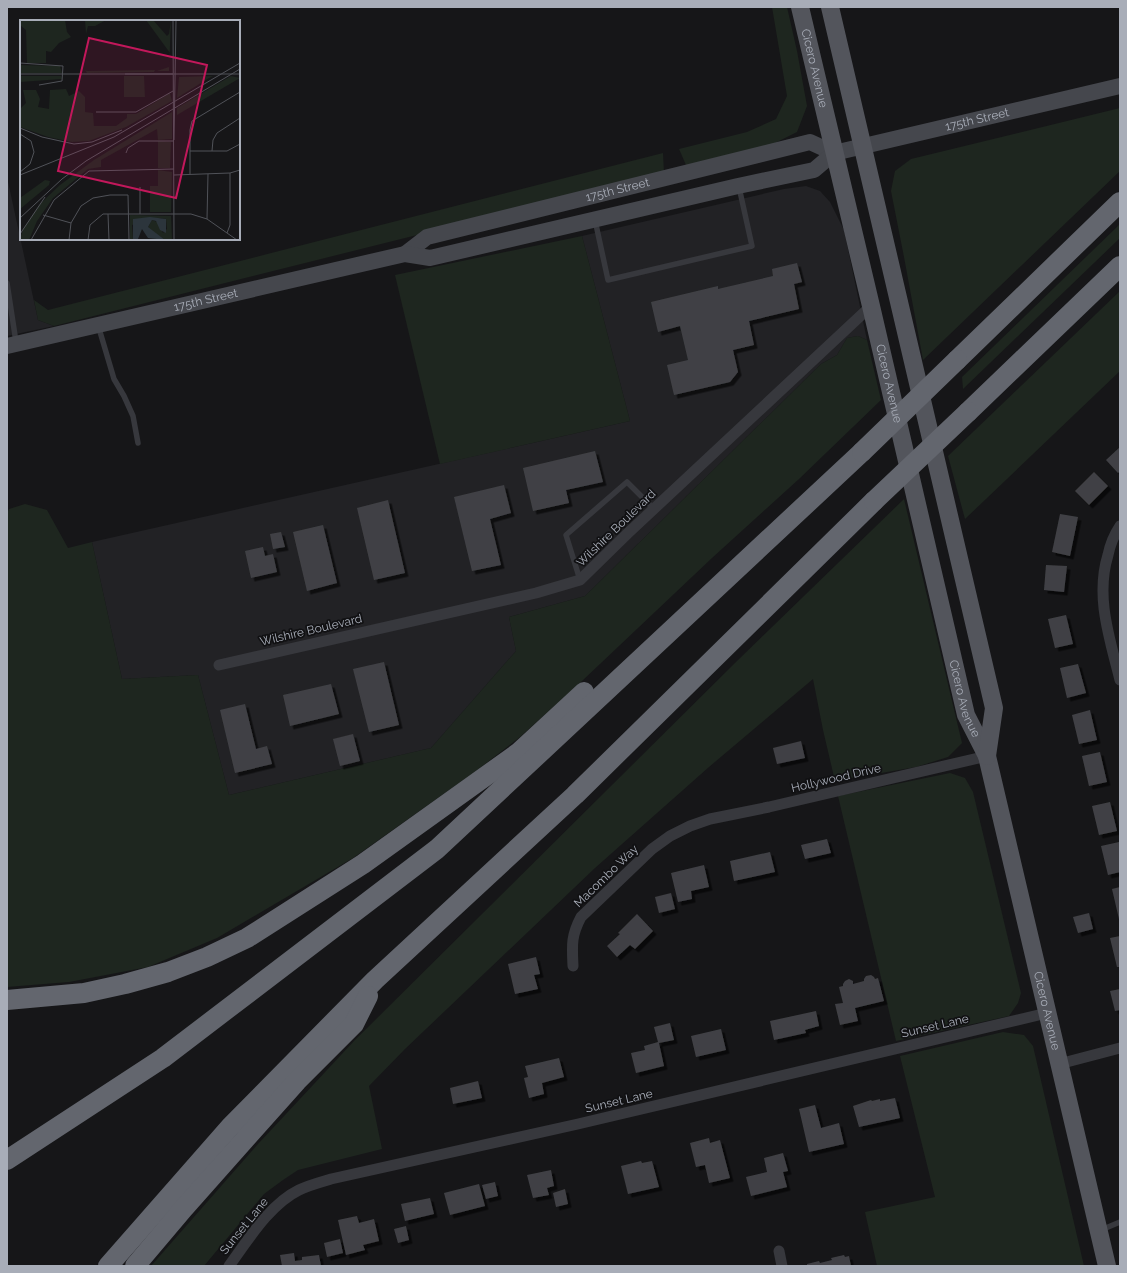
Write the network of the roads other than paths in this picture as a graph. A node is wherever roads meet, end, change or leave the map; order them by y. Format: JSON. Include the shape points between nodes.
{"nodes":[{"id":1,"x":800,"y":7,"type":"edge"},
{"id":2,"x":830,"y":7,"type":"edge"},
{"id":3,"x":1120,"y":86,"type":"edge"},
{"id":4,"x":862,"y":146,"type":"junction"},
{"id":5,"x":834,"y":153,"type":"junction"},
{"id":6,"x":738,"y":186,"type":"junction"},
{"id":7,"x":1120,"y":202,"type":"edge"},
{"id":8,"x":595,"y":220,"type":"junction"},
{"id":9,"x":405,"y":254,"type":"junction"},
{"id":10,"x":1120,"y":266,"type":"edge"},
{"id":11,"x":7,"y":283,"type":"edge"},
{"id":12,"x":871,"y":306,"type":"junction"},
{"id":13,"x":98,"y":325,"type":"junction"},
{"id":14,"x":12,"y":345,"type":"edge"},
{"id":15,"x":138,"y":443,"type":"dead end"},
{"id":16,"x":654,"y":508,"type":"junction"},
{"id":17,"x":1120,"y":526,"type":"edge"},
{"id":18,"x":729,"y":576,"type":"junction"},
{"id":19,"x":580,"y":580,"type":"junction"},
{"id":20,"x":219,"y":664,"type":"dead end"},
{"id":21,"x":1120,"y":680,"type":"edge"},
{"id":22,"x":987,"y":756,"type":"junction"},
{"id":23,"x":690,"y":826,"type":"joint"},
{"id":24,"x":573,"y":966,"type":"dead end"},
{"id":25,"x":376,"y":980,"type":"junction"},
{"id":26,"x":7,"y":1000,"type":"edge"},
{"id":27,"x":1048,"y":1013,"type":"junction"},
{"id":28,"x":1120,"y":1048,"type":"edge"},
{"id":29,"x":1060,"y":1064,"type":"junction"},
{"id":30,"x":7,"y":1160,"type":"edge"},
{"id":31,"x":1120,"y":1222,"type":"edge"},
{"id":32,"x":1099,"y":1231,"type":"junction"},
{"id":33,"x":779,"y":1251,"type":"dead end"},
{"id":34,"x":108,"y":1266,"type":"edge"},
{"id":35,"x":135,"y":1266,"type":"edge"},
{"id":36,"x":229,"y":1266,"type":"edge"},
{"id":37,"x":782,"y":1266,"type":"edge"},
{"id":38,"x":1107,"y":1266,"type":"edge"}],
"edges":[{"from":1,"to":5,"type":"main road","name":"Cicero Avenue"},
{"from":2,"to":4,"type":"main road","name":"Cicero Avenue"},
{"from":3,"to":4,"type":"street","name":"175th Street"},
{"from":4,"to":5,"type":"street","name":"175th Street"},
{"from":4,"to":22,"type":"main road","name":"Cicero Avenue","via":[[994,708]]},
{"from":5,"to":6,"type":"street","name":"175th Street","via":[[814,170]]},
{"from":5,"to":9,"type":"street","name":"175th Street","via":[[810,142],[427,237]]},
{"from":5,"to":12,"type":"main road","name":"Cicero Avenue"},
{"from":6,"to":8,"type":"street","name":"175th Street"},
{"from":6,"to":8,"type":"lane","via":[[752,246],[745,248],[608,280]]},
{"from":7,"to":18,"type":"highway","bridge":true,"via":[[862,452]]},
{"from":8,"to":9,"type":"street","name":"175th Street","via":[[430,258]]},
{"from":9,"to":13,"type":"street","name":"175th Street"},
{"from":10,"to":25,"type":"highway","bridge":true,"via":[[874,501],[575,795]]},
{"from":11,"to":14,"type":"lane"},
{"from":12,"to":16,"type":"street","name":"Wilshire Boulevard"},
{"from":12,"to":22,"type":"main road","name":"Cicero Avenue","via":[[966,715]]},
{"from":13,"to":14,"type":"street","name":"175th Street"},
{"from":13,"to":15,"type":"lane","via":[[114,379],[133,416]]},
{"from":16,"to":19,"type":"street","name":"Wilshire Boulevard"},
{"from":16,"to":19,"type":"lane","via":[[627,482],[566,535]]},
{"from":17,"to":21,"type":"street","via":[[1111,543],[1102,579],[1106,624]]},
{"from":18,"to":26,"type":"highway","via":[[589,688],[518,753],[363,864],[247,938],[168,972],[125,984],[84,993]]},
{"from":18,"to":30,"type":"highway","via":[[437,849],[163,1058]]},
{"from":19,"to":20,"type":"street","name":"Wilshire Boulevard","via":[[536,593]]},
{"from":22,"to":23,"type":"street","name":"Hollywood Drive","via":[[710,819]]},
{"from":22,"to":27,"type":"main road","name":"Cicero Avenue"},
{"from":23,"to":24,"type":"street","name":"Macombo Way","via":[[652,849],[581,917],[574,931],[572,943]]},
{"from":25,"to":34,"type":"highway","via":[[230,1127]]},
{"from":25,"to":35,"type":"highway","via":[[354,1024],[292,1087]]},
{"from":27,"to":29,"type":"main road","name":"Cicero Avenue"},
{"from":27,"to":36,"type":"street","name":"Sunset Lane","via":[[331,1179],[300,1190],[277,1205]]},
{"from":28,"to":29,"type":"street"},
{"from":29,"to":32,"type":"main road","name":"Cicero Avenue"},
{"from":31,"to":32,"type":"lane"},
{"from":32,"to":38,"type":"main road","name":"Cicero Avenue"},
{"from":33,"to":37,"type":"street"}]}
